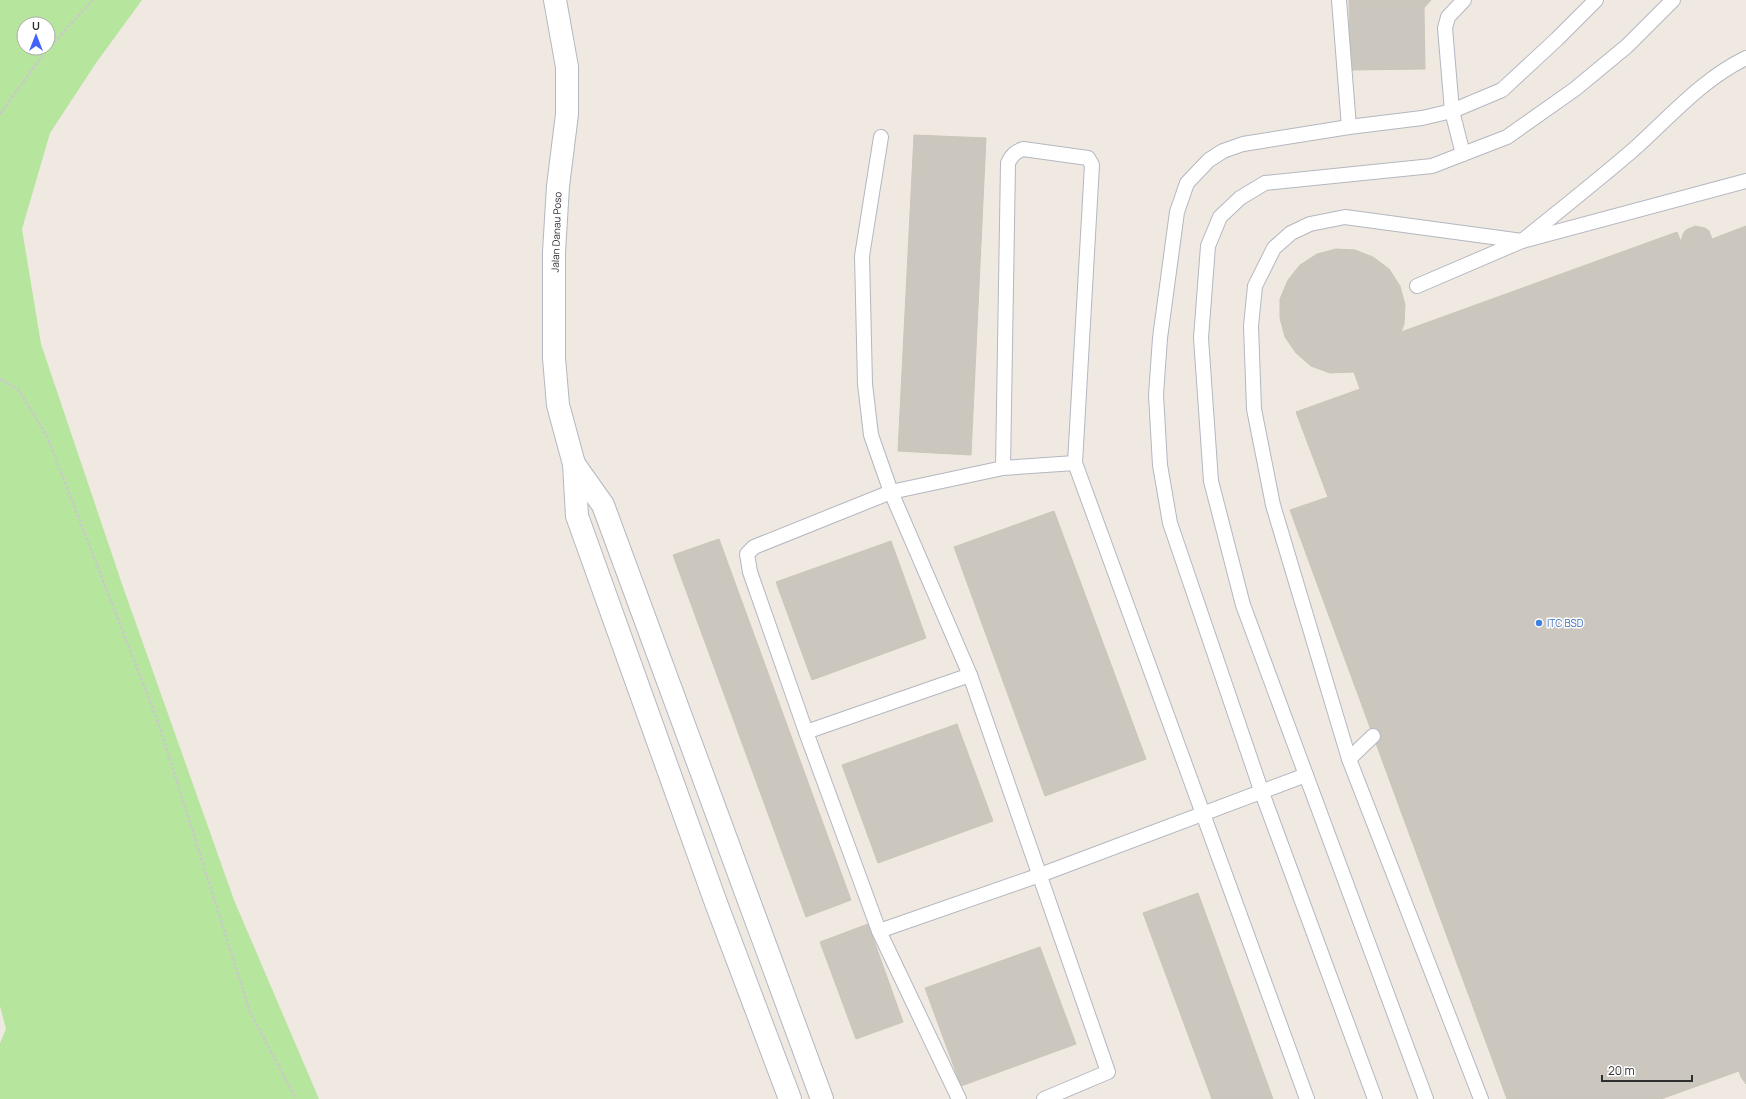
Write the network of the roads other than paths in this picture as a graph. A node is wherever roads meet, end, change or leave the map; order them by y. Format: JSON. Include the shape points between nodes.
{"nodes":[{"id":1,"x":555,"y":0,"type":"edge"},
{"id":2,"x":1339,"y":0,"type":"edge"},
{"id":3,"x":1464,"y":0,"type":"edge"},
{"id":4,"x":1596,"y":0,"type":"edge"},
{"id":5,"x":1673,"y":0,"type":"edge"},
{"id":6,"x":1746,"y":58,"type":"edge"},
{"id":7,"x":1452,"y":111,"type":"junction"},
{"id":8,"x":1349,"y":127,"type":"junction"},
{"id":9,"x":881,"y":137,"type":"dead end"},
{"id":10,"x":1463,"y":154,"type":"junction"},
{"id":11,"x":1746,"y":181,"type":"edge"},
{"id":12,"x":1522,"y":241,"type":"junction"},
{"id":13,"x":1417,"y":286,"type":"dead end"},
{"id":14,"x":1075,"y":463,"type":"junction"},
{"id":15,"x":574,"y":464,"type":"junction"},
{"id":16,"x":1003,"y":468,"type":"junction"},
{"id":17,"x":891,"y":492,"type":"junction"},
{"id":18,"x":970,"y":675,"type":"junction"},
{"id":19,"x":806,"y":732,"type":"junction"},
{"id":20,"x":1373,"y":736,"type":"dead end"},
{"id":21,"x":1349,"y":759,"type":"junction"},
{"id":22,"x":1306,"y":775,"type":"junction"},
{"id":23,"x":1261,"y":790,"type":"junction"},
{"id":24,"x":1202,"y":812,"type":"junction"},
{"id":25,"x":1040,"y":875,"type":"junction"},
{"id":26,"x":879,"y":931,"type":"junction"},
{"id":27,"x":790,"y":1099,"type":"edge"},
{"id":28,"x":822,"y":1099,"type":"edge"},
{"id":29,"x":960,"y":1099,"type":"edge"},
{"id":30,"x":1044,"y":1099,"type":"edge"},
{"id":31,"x":1307,"y":1099,"type":"edge"},
{"id":32,"x":1375,"y":1099,"type":"edge"},
{"id":33,"x":1426,"y":1099,"type":"edge"},
{"id":34,"x":1481,"y":1099,"type":"edge"}],
"edges":[{"from":1,"to":15,"type":"street","name":"Jalan Danau Poso","via":[[567,67],[567,114],[558,186],[554,252],[554,358],[558,405]]},
{"from":2,"to":8,"type":"lane"},
{"from":3,"to":7,"type":"lane","via":[[1448,17],[1445,28]]},
{"from":4,"to":7,"type":"lane","via":[[1502,90]]},
{"from":5,"to":10,"type":"lane","via":[[1627,46],[1575,89],[1506,137]]},
{"from":6,"to":12,"type":"lane","via":[[1704,84],[1634,149]]},
{"from":7,"to":8,"type":"lane","via":[[1422,118]]},
{"from":7,"to":10,"type":"lane"},
{"from":8,"to":23,"type":"lane","via":[[1243,144],[1223,151],[1209,160],[1187,184],[1177,212],[1160,338],[1157,403],[1160,466],[1170,523]]},
{"from":9,"to":17,"type":"lane","via":[[862,256],[865,384],[871,435]]},
{"from":10,"to":22,"type":"lane","via":[[1432,166],[1265,184],[1240,198],[1220,217],[1208,246],[1200,338],[1211,481],[1243,606]]},
{"from":11,"to":12,"type":"lane"},
{"from":12,"to":13,"type":"lane"},
{"from":12,"to":21,"type":"lane","via":[[1345,217],[1310,224],[1291,233],[1274,248],[1255,286],[1251,326],[1254,409],[1272,505]]},
{"from":14,"to":16,"type":"lane"},
{"from":14,"to":16,"type":"lane","via":[[1092,165],[1088,158],[1023,149],[1011,156],[1008,167]]},
{"from":14,"to":24,"type":"lane"},
{"from":15,"to":27,"type":"street","via":[[577,516],[642,702]]},
{"from":15,"to":28,"type":"street","via":[[603,505]]},
{"from":16,"to":17,"type":"lane"},
{"from":17,"to":18,"type":"lane"},
{"from":17,"to":19,"type":"lane","via":[[754,547],[748,554],[750,572]]},
{"from":18,"to":19,"type":"lane"},
{"from":18,"to":25,"type":"lane"},
{"from":19,"to":26,"type":"lane"},
{"from":20,"to":21,"type":"lane"},
{"from":21,"to":34,"type":"lane"},
{"from":22,"to":23,"type":"lane"},
{"from":22,"to":33,"type":"lane"},
{"from":23,"to":24,"type":"lane"},
{"from":23,"to":32,"type":"lane"},
{"from":24,"to":25,"type":"lane"},
{"from":24,"to":31,"type":"lane"},
{"from":25,"to":26,"type":"lane"},
{"from":25,"to":30,"type":"lane","via":[[1108,1072]]},
{"from":26,"to":29,"type":"lane"}]}
